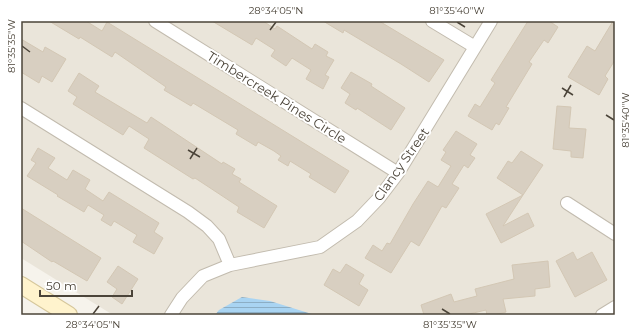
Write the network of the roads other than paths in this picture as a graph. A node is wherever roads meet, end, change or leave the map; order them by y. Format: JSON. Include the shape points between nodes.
{"nodes":[{"id":1,"x":155,"y":21,"type":"edge"},
{"id":2,"x":432,"y":21,"type":"edge"},
{"id":3,"x":492,"y":21,"type":"edge"},
{"id":4,"x":475,"y":47,"type":"junction"},
{"id":5,"x":21,"y":108,"type":"edge"},
{"id":6,"x":398,"y":173,"type":"junction"},
{"id":7,"x":567,"y":204,"type":"dead end"},
{"id":8,"x":615,"y":234,"type":"edge"},
{"id":9,"x":230,"y":265,"type":"junction"},
{"id":10,"x":21,"y":285,"type":"edge"},
{"id":11,"x":615,"y":307,"type":"edge"},
{"id":12,"x":69,"y":315,"type":"edge"},
{"id":13,"x":171,"y":315,"type":"edge"},
{"id":14,"x":602,"y":315,"type":"edge"}],
"edges":[{"from":1,"to":6,"type":"street","name":"Timbercreek Pines Circle"},
{"from":2,"to":4,"type":"street"},
{"from":3,"to":4,"type":"street","name":"Clancy Street"},
{"from":4,"to":6,"type":"street","name":"Clancy Street"},
{"from":5,"to":9,"type":"street","via":[[207,226],[219,239]]},
{"from":6,"to":9,"type":"street","name":"Clancy Street","via":[[357,221],[320,247]]},
{"from":7,"to":8,"type":"street"},
{"from":9,"to":13,"type":"street","name":"Clancy Street","via":[[203,276],[182,298]]},
{"from":10,"to":12,"type":"street"},
{"from":11,"to":14,"type":"street"}]}
